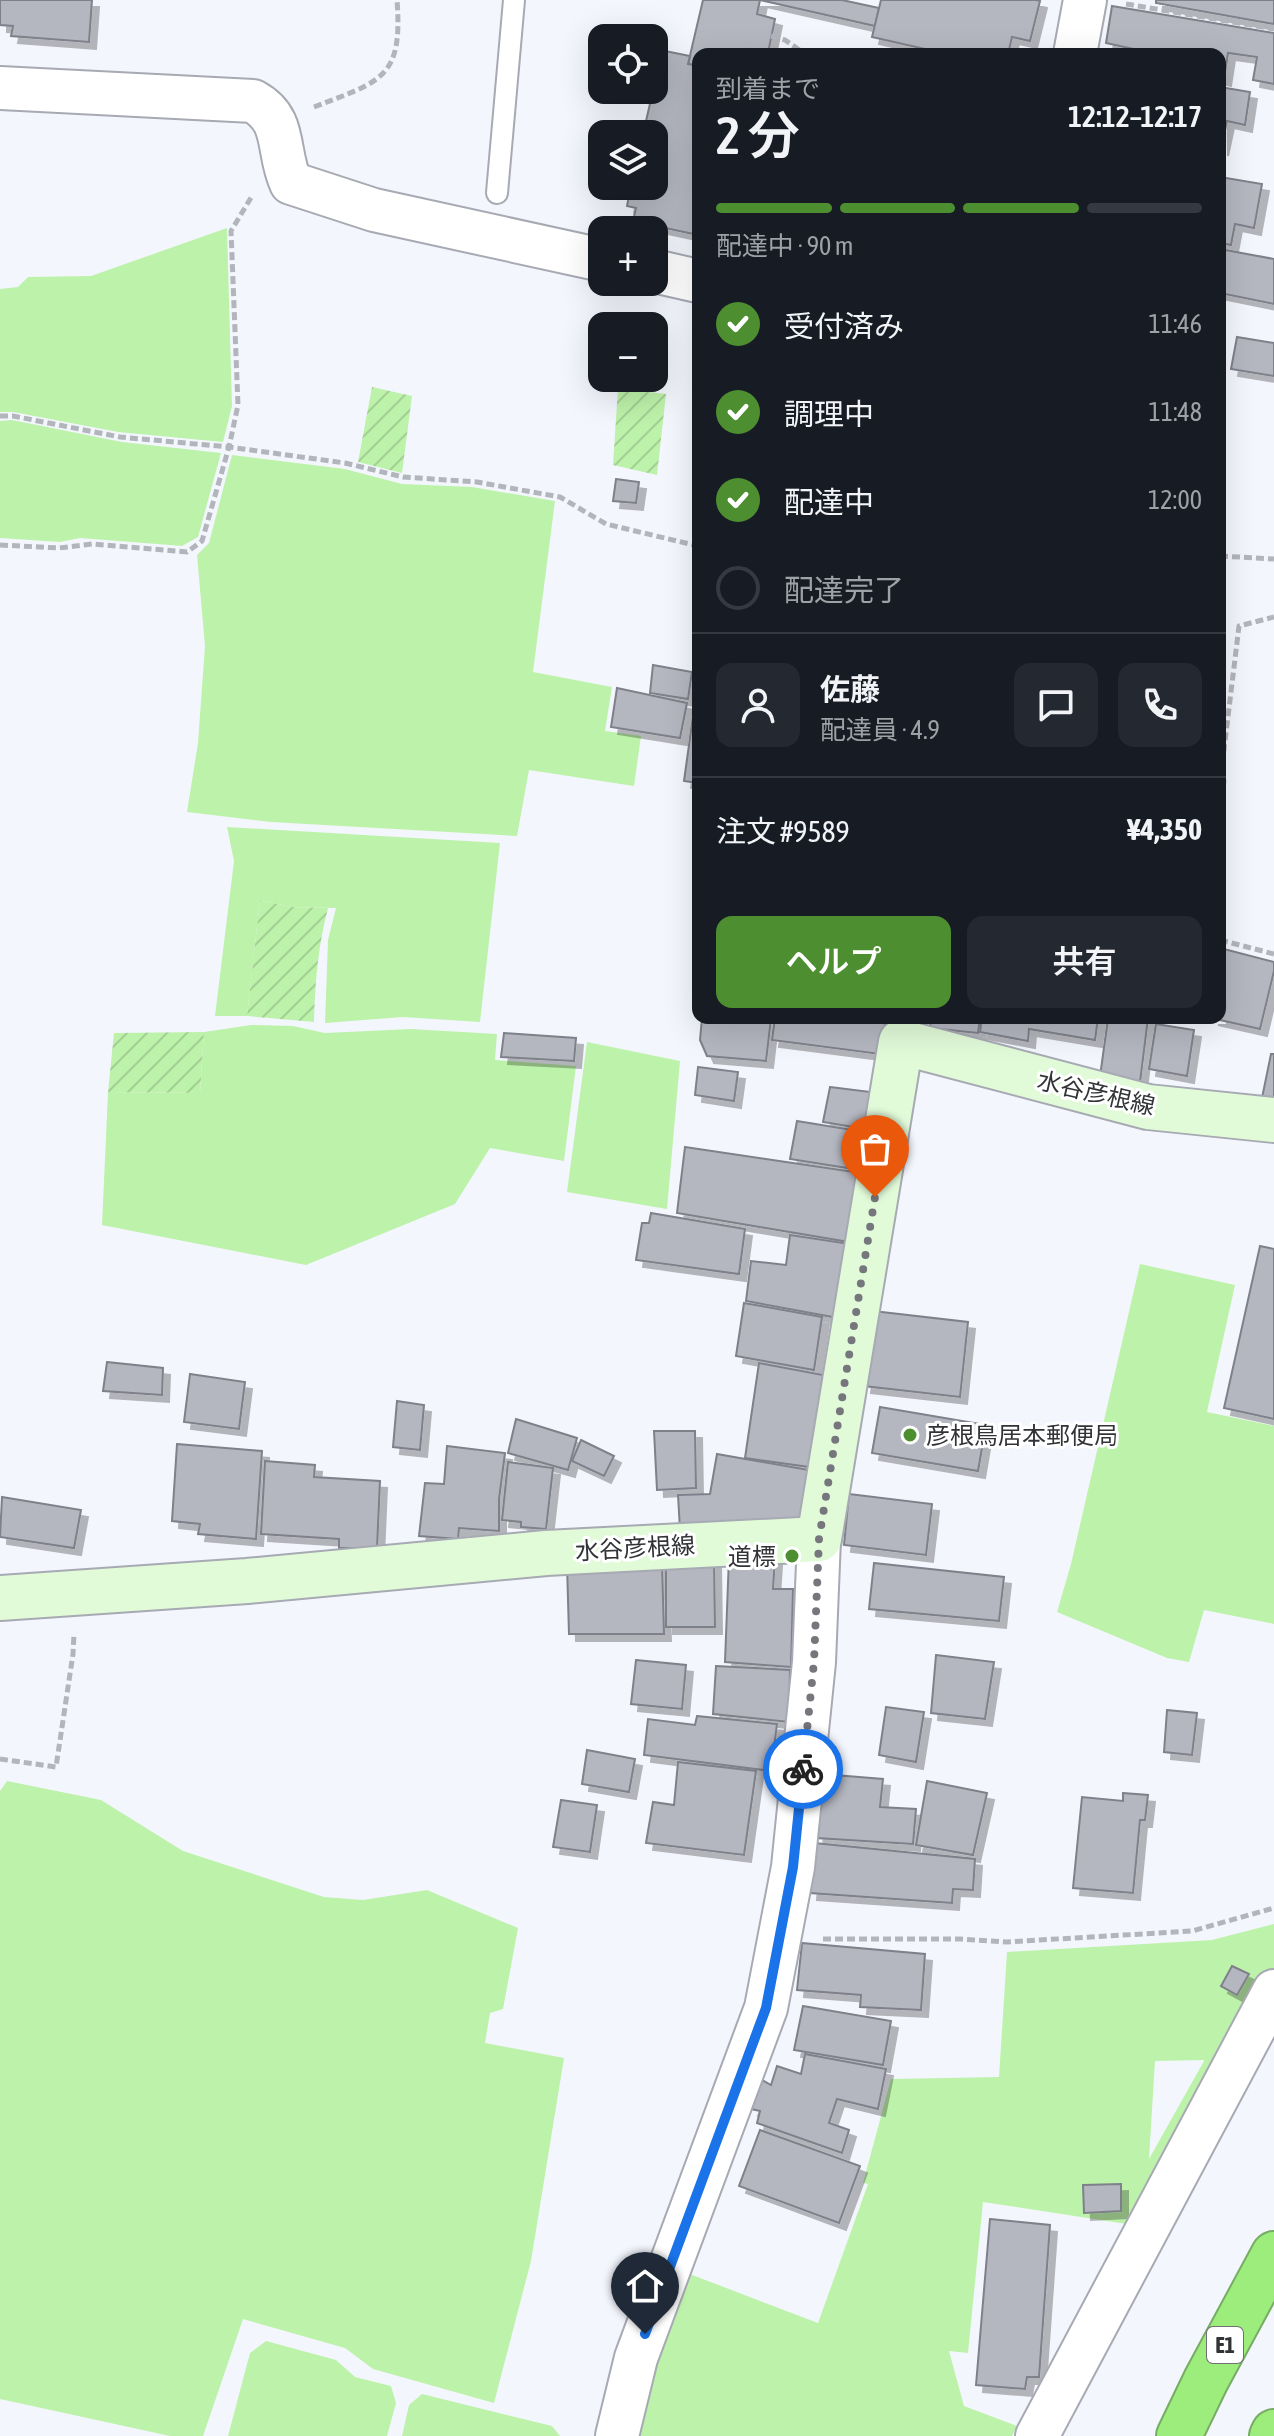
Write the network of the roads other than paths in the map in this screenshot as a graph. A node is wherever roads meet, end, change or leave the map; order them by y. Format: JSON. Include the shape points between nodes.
{"nodes":[{"id":1,"x":514,"y":0,"type":"edge"},
{"id":2,"x":1103,"y":1,"type":"edge"},
{"id":3,"x":1078,"y":48,"type":"edge"},
{"id":4,"x":0,"y":88,"type":"edge"},
{"id":5,"x":497,"y":193,"type":"dead end"},
{"id":6,"x":588,"y":257,"type":"edge"},
{"id":7,"x":668,"y":274,"type":"edge"},
{"id":8,"x":692,"y":280,"type":"edge"},
{"id":9,"x":903,"y":1030,"type":"edge"},
{"id":10,"x":1274,"y":1120,"type":"edge"},
{"id":11,"x":819,"y":1539,"type":"junction"},
{"id":12,"x":0,"y":1598,"type":"edge"},
{"id":13,"x":1274,"y":1991,"type":"edge"},
{"id":14,"x":1274,"y":2254,"type":"edge"},
{"id":15,"x":617,"y":2436,"type":"edge"},
{"id":16,"x":1037,"y":2436,"type":"edge"},
{"id":17,"x":1179,"y":2436,"type":"edge"}],
"edges":[{"from":1,"to":5,"type":"lane"},
{"from":2,"to":3,"type":"street"},
{"from":4,"to":6,"type":"street","via":[[253,101],[272,115],[291,183],[374,210]]},
{"from":7,"to":8,"type":"street"},
{"from":9,"to":10,"type":"main road","name":"水谷彦根線","via":[[1148,1107]]},
{"from":9,"to":11,"type":"main road","name":"水谷彦根線"},
{"from":11,"to":12,"type":"main road","name":"水谷彦根線","via":[[546,1553]]},
{"from":11,"to":15,"type":"street","via":[[813,1678],[793,1867],[766,2008],[636,2358]]},
{"from":13,"to":16,"type":"street"},
{"from":14,"to":17,"type":"highway","number":"E1"}]}
